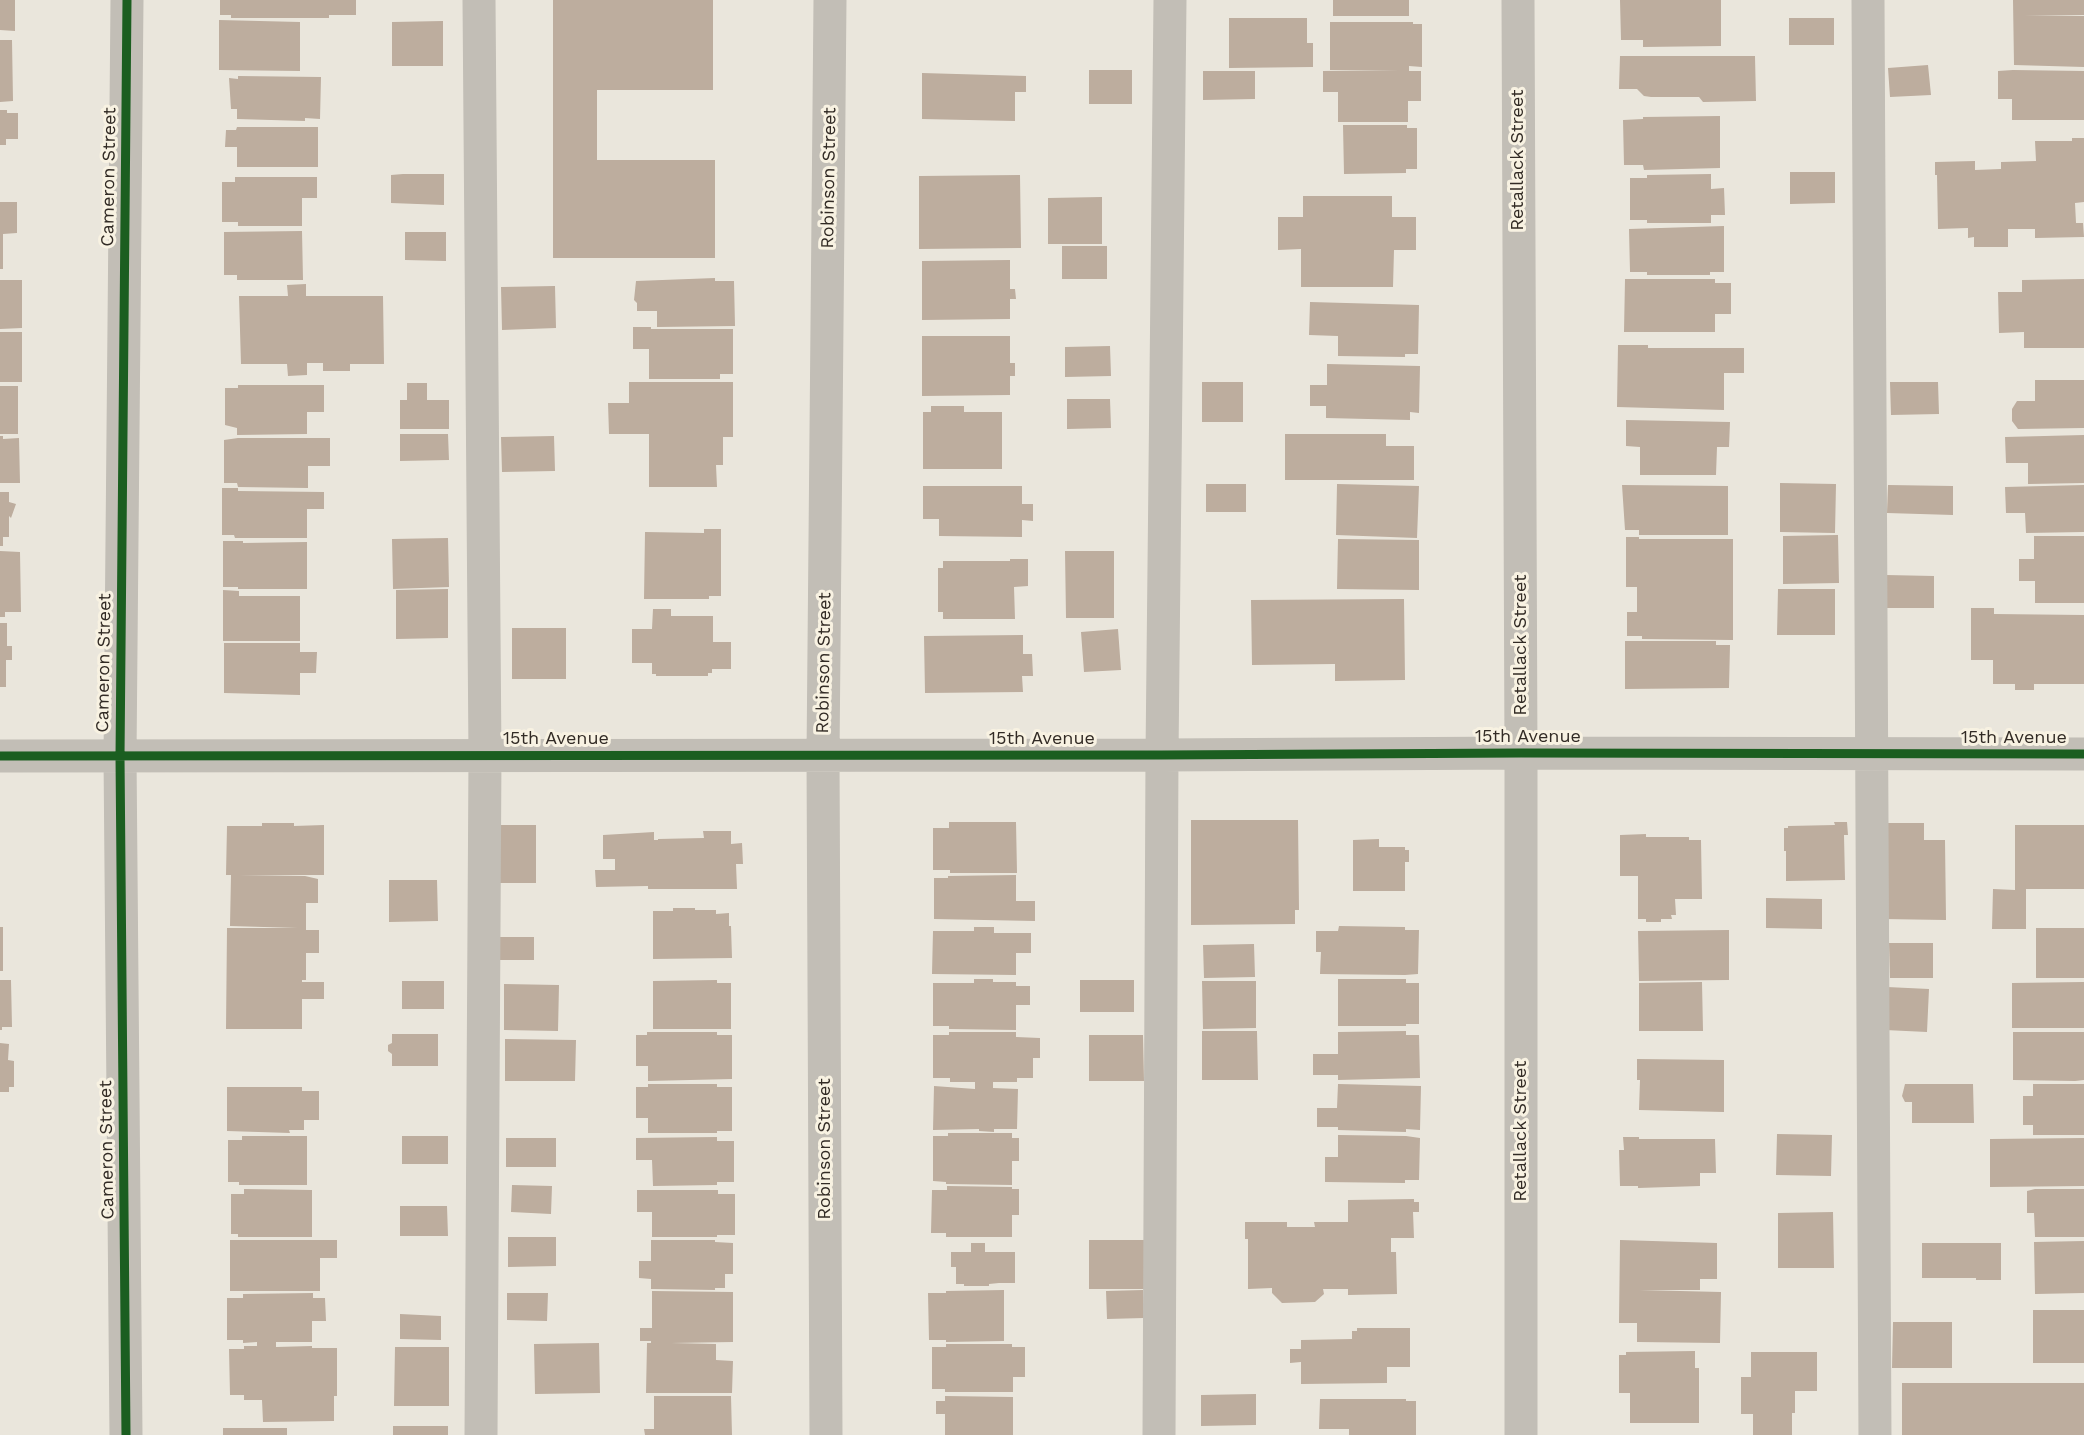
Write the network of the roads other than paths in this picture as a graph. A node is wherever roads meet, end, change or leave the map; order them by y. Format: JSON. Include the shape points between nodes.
{"nodes":[{"id":1,"x":127,"y":0,"type":"edge"},
{"id":2,"x":479,"y":0,"type":"edge"},
{"id":3,"x":830,"y":0,"type":"edge"},
{"id":4,"x":1170,"y":0,"type":"edge"},
{"id":5,"x":1518,"y":0,"type":"edge"},
{"id":6,"x":1868,"y":0,"type":"edge"},
{"id":7,"x":1521,"y":753,"type":"junction"},
{"id":8,"x":1872,"y":754,"type":"junction"},
{"id":9,"x":2084,"y":754,"type":"edge"},
{"id":10,"x":485,"y":755,"type":"junction"},
{"id":11,"x":823,"y":755,"type":"junction"},
{"id":12,"x":1162,"y":755,"type":"junction"},
{"id":13,"x":0,"y":756,"type":"edge"},
{"id":14,"x":120,"y":756,"type":"junction"},
{"id":15,"x":126,"y":1435,"type":"edge"},
{"id":16,"x":481,"y":1435,"type":"edge"},
{"id":17,"x":826,"y":1435,"type":"edge"},
{"id":18,"x":1159,"y":1435,"type":"edge"},
{"id":19,"x":1521,"y":1435,"type":"edge"},
{"id":20,"x":1875,"y":1435,"type":"edge"}],
"edges":[{"from":1,"to":14,"type":"street","name":"Cameron Street"},
{"from":2,"to":10,"type":"street"},
{"from":3,"to":11,"type":"street","name":"Robinson Street"},
{"from":4,"to":12,"type":"street"},
{"from":5,"to":7,"type":"street","name":"Retallack Street"},
{"from":6,"to":8,"type":"street"},
{"from":7,"to":8,"type":"street","name":"15th Avenue"},
{"from":7,"to":12,"type":"street","name":"15th Avenue"},
{"from":7,"to":19,"type":"street","name":"Retallack Street"},
{"from":8,"to":9,"type":"street","name":"15th Avenue"},
{"from":8,"to":20,"type":"street"},
{"from":10,"to":11,"type":"street","name":"15th Avenue"},
{"from":10,"to":14,"type":"street","name":"15th Avenue"},
{"from":10,"to":16,"type":"street"},
{"from":11,"to":12,"type":"street","name":"15th Avenue"},
{"from":11,"to":17,"type":"street","name":"Robinson Street"},
{"from":12,"to":18,"type":"street"},
{"from":13,"to":14,"type":"street","name":"15th Avenue"},
{"from":14,"to":15,"type":"street","name":"Cameron Street"}]}
